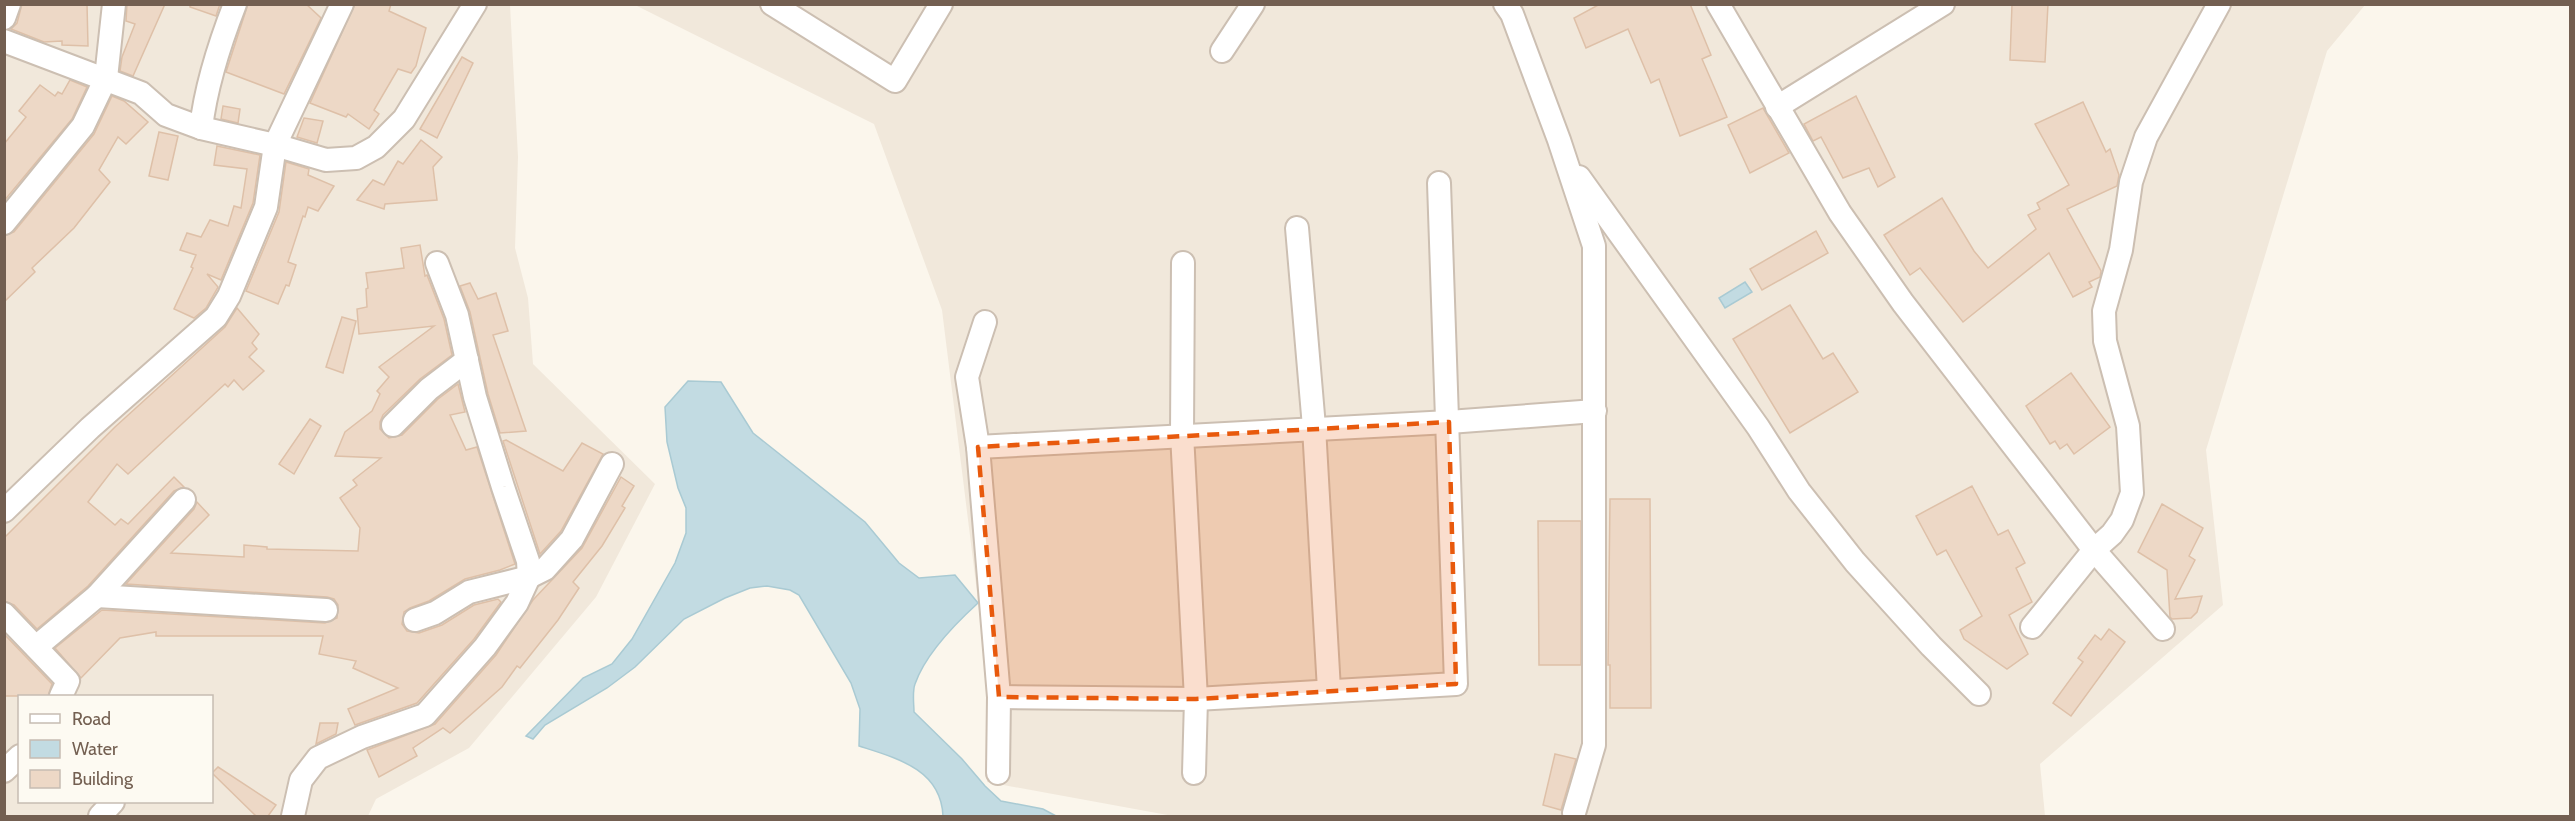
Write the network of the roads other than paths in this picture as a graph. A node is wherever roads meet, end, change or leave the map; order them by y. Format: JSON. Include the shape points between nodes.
{"nodes":[{"id":1,"x":9,"y":4,"type":"edge"},
{"id":2,"x":114,"y":4,"type":"edge"},
{"id":3,"x":235,"y":4,"type":"edge"},
{"id":4,"x":342,"y":4,"type":"edge"},
{"id":5,"x":475,"y":4,"type":"edge"},
{"id":6,"x":941,"y":4,"type":"edge"},
{"id":7,"x":1252,"y":4,"type":"edge"},
{"id":8,"x":1504,"y":4,"type":"edge"},
{"id":9,"x":1718,"y":4,"type":"edge"},
{"id":10,"x":1944,"y":4,"type":"edge"},
{"id":11,"x":2218,"y":4,"type":"edge"},
{"id":12,"x":783,"y":7,"type":"edge"},
{"id":13,"x":4,"y":18,"type":"edge"},
{"id":14,"x":4,"y":41,"type":"edge"},
{"id":15,"x":1222,"y":51,"type":"dead end"},
{"id":16,"x":106,"y":78,"type":"junction"},
{"id":17,"x":1777,"y":107,"type":"junction"},
{"id":18,"x":201,"y":128,"type":"junction"},
{"id":19,"x":275,"y":146,"type":"junction"},
{"id":20,"x":1566,"y":159,"type":"junction"},
{"id":21,"x":1439,"y":183,"type":"dead end"},
{"id":22,"x":4,"y":222,"type":"edge"},
{"id":23,"x":1297,"y":228,"type":"dead end"},
{"id":24,"x":437,"y":263,"type":"dead end"},
{"id":25,"x":1183,"y":263,"type":"dead end"},
{"id":26,"x":985,"y":322,"type":"dead end"},
{"id":27,"x":467,"y":360,"type":"junction"},
{"id":28,"x":1595,"y":411,"type":"junction"},
{"id":29,"x":1449,"y":422,"type":"junction"},
{"id":30,"x":393,"y":425,"type":"dead end"},
{"id":31,"x":1314,"y":427,"type":"junction"},
{"id":32,"x":1182,"y":434,"type":"junction"},
{"id":33,"x":978,"y":447,"type":"junction"},
{"id":34,"x":612,"y":464,"type":"dead end"},
{"id":35,"x":184,"y":500,"type":"dead end"},
{"id":36,"x":4,"y":511,"type":"edge"},
{"id":37,"x":2094,"y":550,"type":"junction"},
{"id":38,"x":529,"y":577,"type":"junction"},
{"id":39,"x":97,"y":596,"type":"junction"},
{"id":40,"x":326,"y":610,"type":"dead end"},
{"id":41,"x":4,"y":614,"type":"edge"},
{"id":42,"x":415,"y":620,"type":"dead end"},
{"id":43,"x":2032,"y":627,"type":"dead end"},
{"id":44,"x":2163,"y":629,"type":"dead end"},
{"id":45,"x":36,"y":647,"type":"junction"},
{"id":46,"x":1329,"y":690,"type":"junction"},
{"id":47,"x":1979,"y":694,"type":"dead end"},
{"id":48,"x":61,"y":695,"type":"edge"},
{"id":49,"x":999,"y":698,"type":"junction"},
{"id":50,"x":1196,"y":699,"type":"junction"},
{"id":51,"x":18,"y":758,"type":"edge"},
{"id":52,"x":4,"y":771,"type":"edge"},
{"id":53,"x":998,"y":773,"type":"dead end"},
{"id":54,"x":1194,"y":773,"type":"dead end"},
{"id":55,"x":111,"y":803,"type":"edge"},
{"id":56,"x":1574,"y":813,"type":"dead end"},
{"id":57,"x":100,"y":816,"type":"edge"},
{"id":58,"x":294,"y":816,"type":"edge"}],
"edges":[{"from":1,"to":13,"type":"street"},
{"from":2,"to":16,"type":"street"},
{"from":3,"to":18,"type":"street","via":[[218,48]]},
{"from":4,"to":19,"type":"street"},
{"from":5,"to":19,"type":"street","via":[[404,119],[376,147],[356,158],[326,160]]},
{"from":6,"to":12,"type":"street","via":[[895,81]]},
{"from":7,"to":15,"type":"street"},
{"from":8,"to":20,"type":"street","via":[[1512,14]]},
{"from":9,"to":17,"type":"street"},
{"from":10,"to":17,"type":"street"},
{"from":11,"to":37,"type":"street","via":[[2146,137],[2131,182],[2121,250],[2104,311],[2105,341],[2128,426],[2132,493],[2122,520]]},
{"from":14,"to":16,"type":"street"},
{"from":16,"to":18,"type":"street","via":[[141,93],[166,115]]},
{"from":16,"to":22,"type":"street","via":[[82,126]]},
{"from":17,"to":37,"type":"street","via":[[1840,213],[1903,303]]},
{"from":18,"to":19,"type":"street"},
{"from":19,"to":36,"type":"street","via":[[266,207],[229,296],[216,316]]},
{"from":20,"to":28,"type":"street","via":[[1594,246]]},
{"from":20,"to":47,"type":"street","via":[[1758,427],[1799,491],[1855,562]]},
{"from":21,"to":29,"type":"street"},
{"from":23,"to":31,"type":"street"},
{"from":24,"to":27,"type":"street","via":[[457,315]]},
{"from":25,"to":32,"type":"street"},
{"from":26,"to":33,"type":"street","via":[[967,377]]},
{"from":27,"to":30,"type":"street","via":[[429,389]]},
{"from":27,"to":38,"type":"street","via":[[491,451],[528,561]]},
{"from":28,"to":29,"type":"street"},
{"from":28,"to":56,"type":"street","via":[[1594,745]]},
{"from":29,"to":31,"type":"street"},
{"from":29,"to":46,"type":"street","via":[[1456,684]]},
{"from":31,"to":32,"type":"street"},
{"from":31,"to":46,"type":"street"},
{"from":32,"to":33,"type":"street"},
{"from":32,"to":50,"type":"street"},
{"from":33,"to":49,"type":"street"},
{"from":34,"to":38,"type":"street","via":[[572,539],[545,569]]},
{"from":35,"to":39,"type":"street"},
{"from":37,"to":43,"type":"street"},
{"from":37,"to":44,"type":"street"},
{"from":38,"to":42,"type":"street","via":[[469,592]]},
{"from":38,"to":58,"type":"street","via":[[517,603],[485,647],[424,715],[318,758],[301,780]]},
{"from":39,"to":40,"type":"street"},
{"from":39,"to":45,"type":"street"},
{"from":41,"to":45,"type":"street"},
{"from":45,"to":48,"type":"street","via":[[68,681]]},
{"from":46,"to":50,"type":"street"},
{"from":49,"to":50,"type":"street"},
{"from":49,"to":53,"type":"street"},
{"from":50,"to":54,"type":"street"},
{"from":51,"to":52,"type":"street"},
{"from":55,"to":57,"type":"street"}]}
